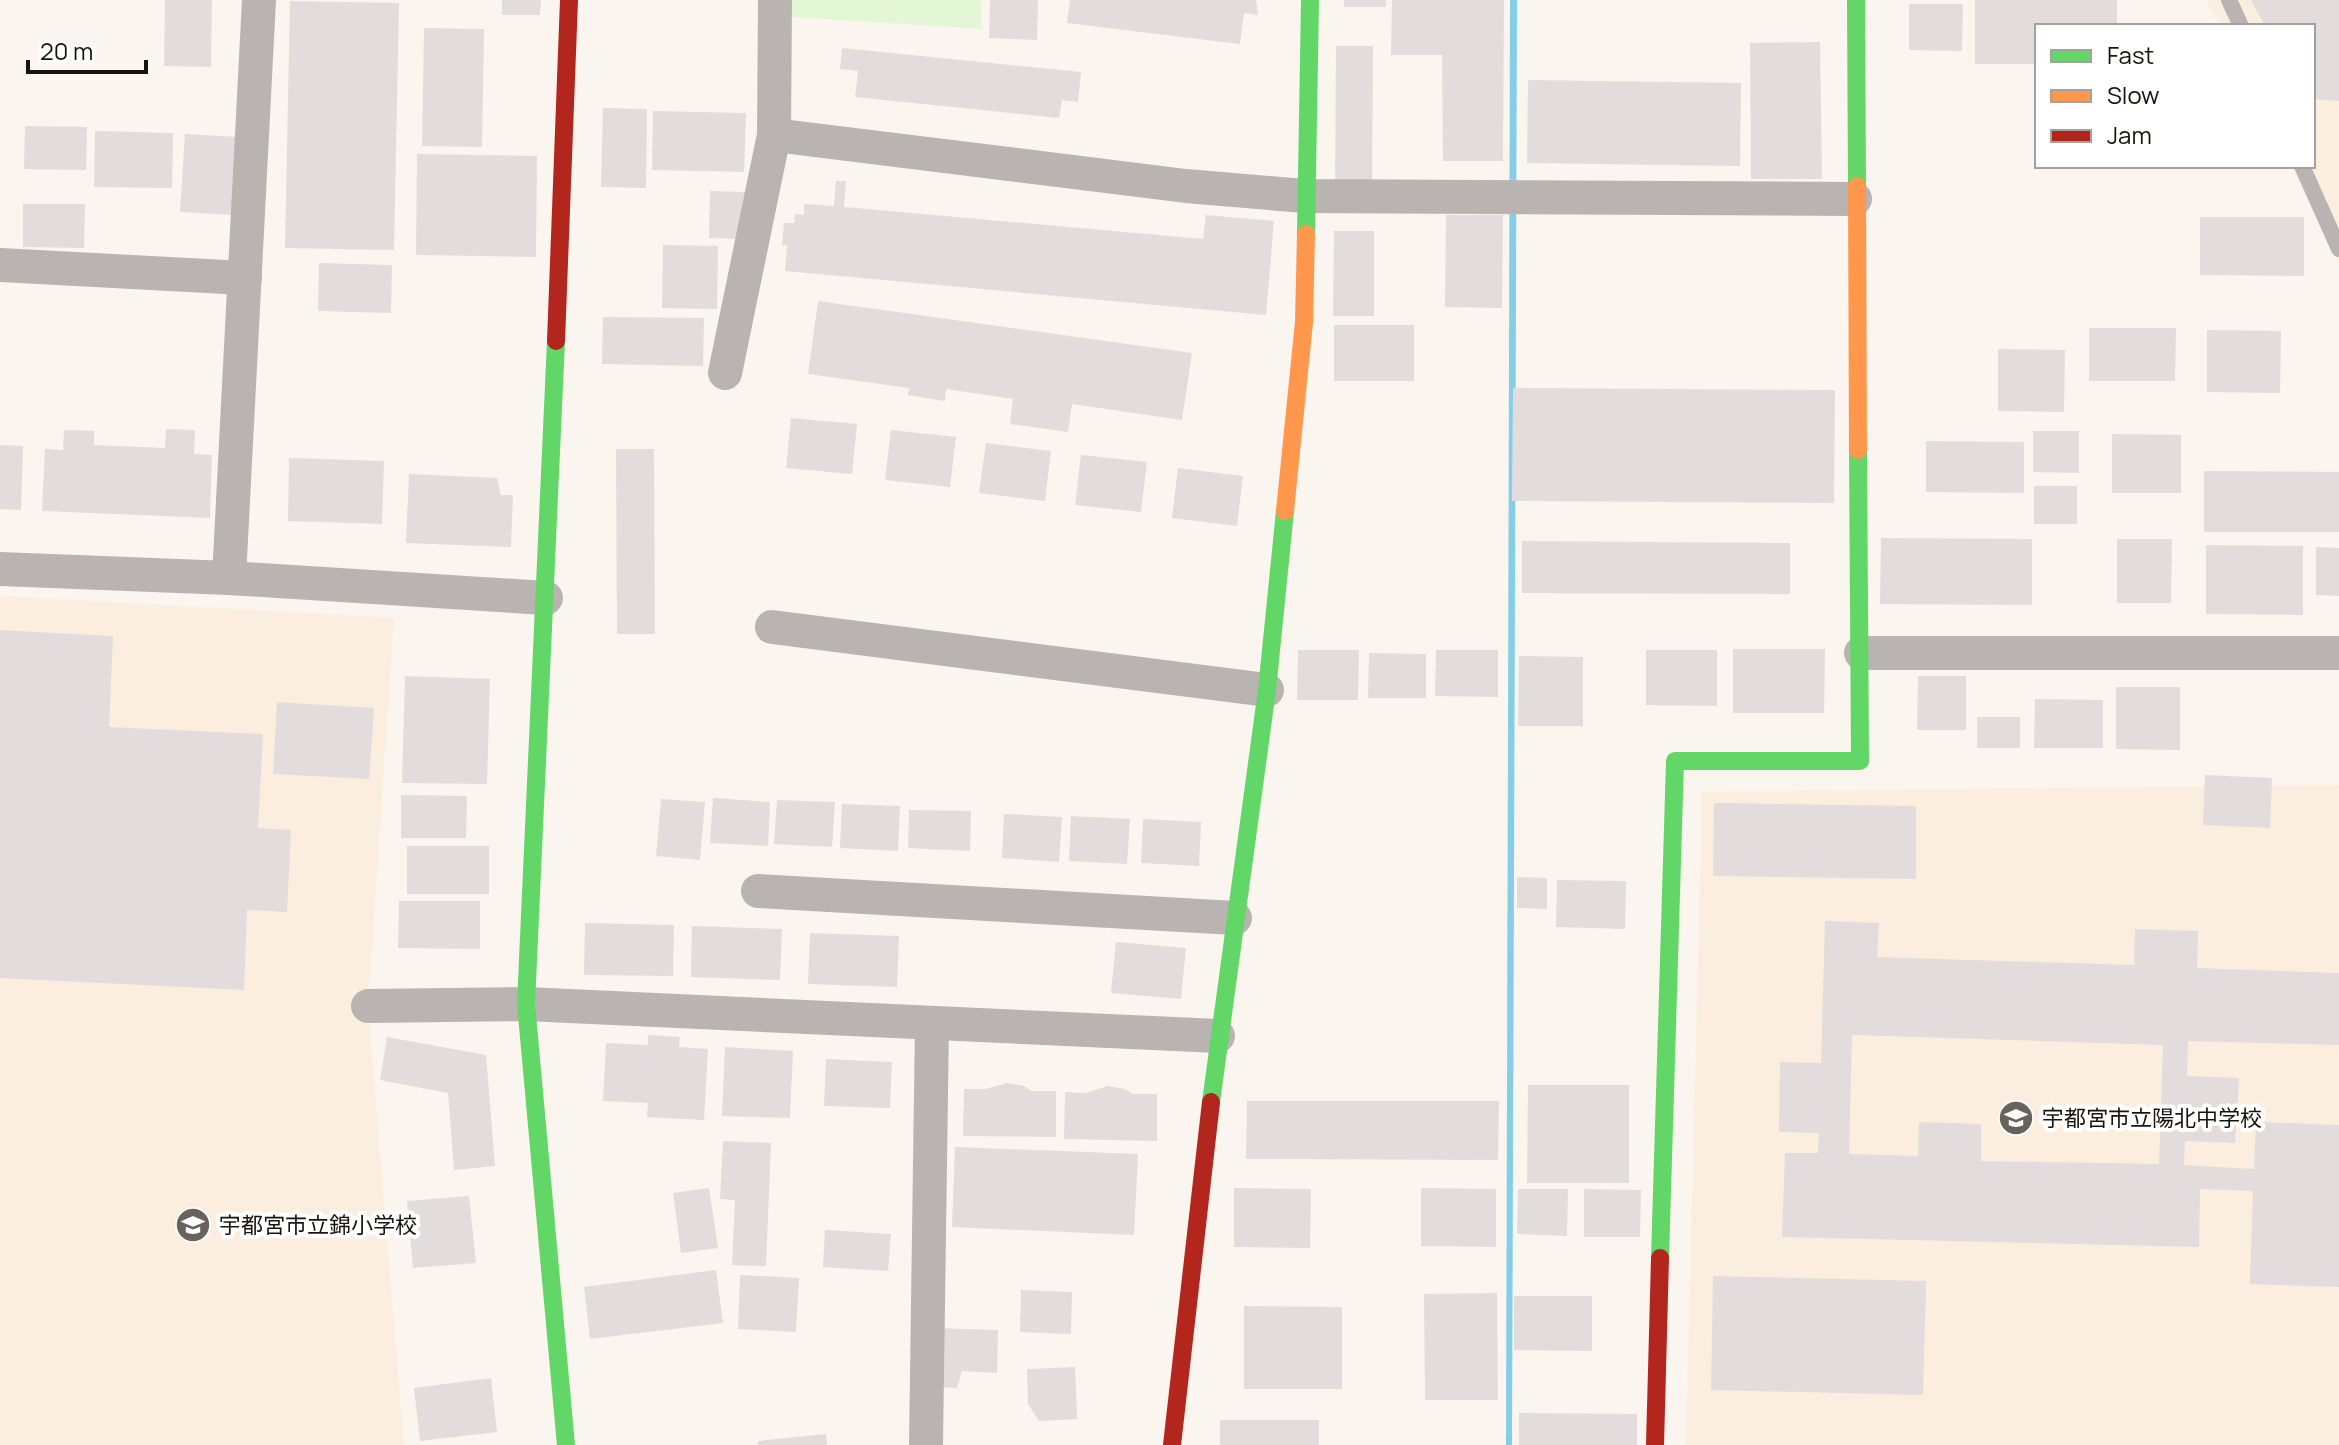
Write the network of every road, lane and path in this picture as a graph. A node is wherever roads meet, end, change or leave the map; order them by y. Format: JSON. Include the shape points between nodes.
{"nodes":[{"id":1,"x":259,"y":0,"type":"edge"},
{"id":2,"x":569,"y":0,"type":"edge"},
{"id":3,"x":775,"y":0,"type":"edge"},
{"id":4,"x":1310,"y":0,"type":"edge"},
{"id":5,"x":1856,"y":0,"type":"edge"},
{"id":6,"x":2229,"y":0,"type":"edge"},
{"id":7,"x":2240,"y":24,"type":"edge"},
{"id":8,"x":774,"y":135,"type":"junction"},
{"id":9,"x":2303,"y":168,"type":"edge"},
{"id":10,"x":1304,"y":196,"type":"junction"},
{"id":11,"x":1855,"y":199,"type":"junction"},
{"id":12,"x":2339,"y":249,"type":"edge"},
{"id":13,"x":0,"y":265,"type":"edge"},
{"id":14,"x":245,"y":278,"type":"junction"},
{"id":15,"x":725,"y":373,"type":"dead end"},
{"id":16,"x":0,"y":569,"type":"edge"},
{"id":17,"x":229,"y":578,"type":"junction"},
{"id":18,"x":546,"y":598,"type":"junction"},
{"id":19,"x":772,"y":627,"type":"dead end"},
{"id":20,"x":1861,"y":653,"type":"junction"},
{"id":21,"x":2339,"y":653,"type":"edge"},
{"id":22,"x":1267,"y":690,"type":"junction"},
{"id":23,"x":758,"y":891,"type":"dead end"},
{"id":24,"x":1235,"y":918,"type":"junction"},
{"id":25,"x":526,"y":1004,"type":"junction"},
{"id":26,"x":368,"y":1006,"type":"dead end"},
{"id":27,"x":932,"y":1023,"type":"junction"},
{"id":28,"x":1218,"y":1036,"type":"junction"},
{"id":29,"x":566,"y":1445,"type":"edge"},
{"id":30,"x":926,"y":1445,"type":"edge"},
{"id":31,"x":1172,"y":1445,"type":"edge"},
{"id":32,"x":1655,"y":1445,"type":"edge"}],
"edges":[{"from":1,"to":14,"type":"street"},
{"from":2,"to":18,"type":"street"},
{"from":3,"to":8,"type":"street"},
{"from":4,"to":10,"type":"street"},
{"from":5,"to":11,"type":"street"},
{"from":6,"to":7,"type":"lane"},
{"from":8,"to":10,"type":"street"},
{"from":8,"to":15,"type":"street"},
{"from":9,"to":12,"type":"lane"},
{"from":10,"to":11,"type":"street"},
{"from":10,"to":22,"type":"street","via":[[1304,322]]},
{"from":11,"to":20,"type":"street"},
{"from":13,"to":14,"type":"street"},
{"from":14,"to":17,"type":"street"},
{"from":16,"to":17,"type":"street"},
{"from":17,"to":18,"type":"street"},
{"from":18,"to":25,"type":"street"},
{"from":19,"to":22,"type":"street"},
{"from":20,"to":21,"type":"street"},
{"from":20,"to":32,"type":"street","via":[[1860,761],[1675,761]]},
{"from":22,"to":24,"type":"street"},
{"from":23,"to":24,"type":"street"},
{"from":24,"to":28,"type":"street"},
{"from":25,"to":26,"type":"street"},
{"from":25,"to":27,"type":"street"},
{"from":25,"to":29,"type":"street"},
{"from":27,"to":28,"type":"street"},
{"from":27,"to":30,"type":"street"},
{"from":28,"to":31,"type":"street"}]}
